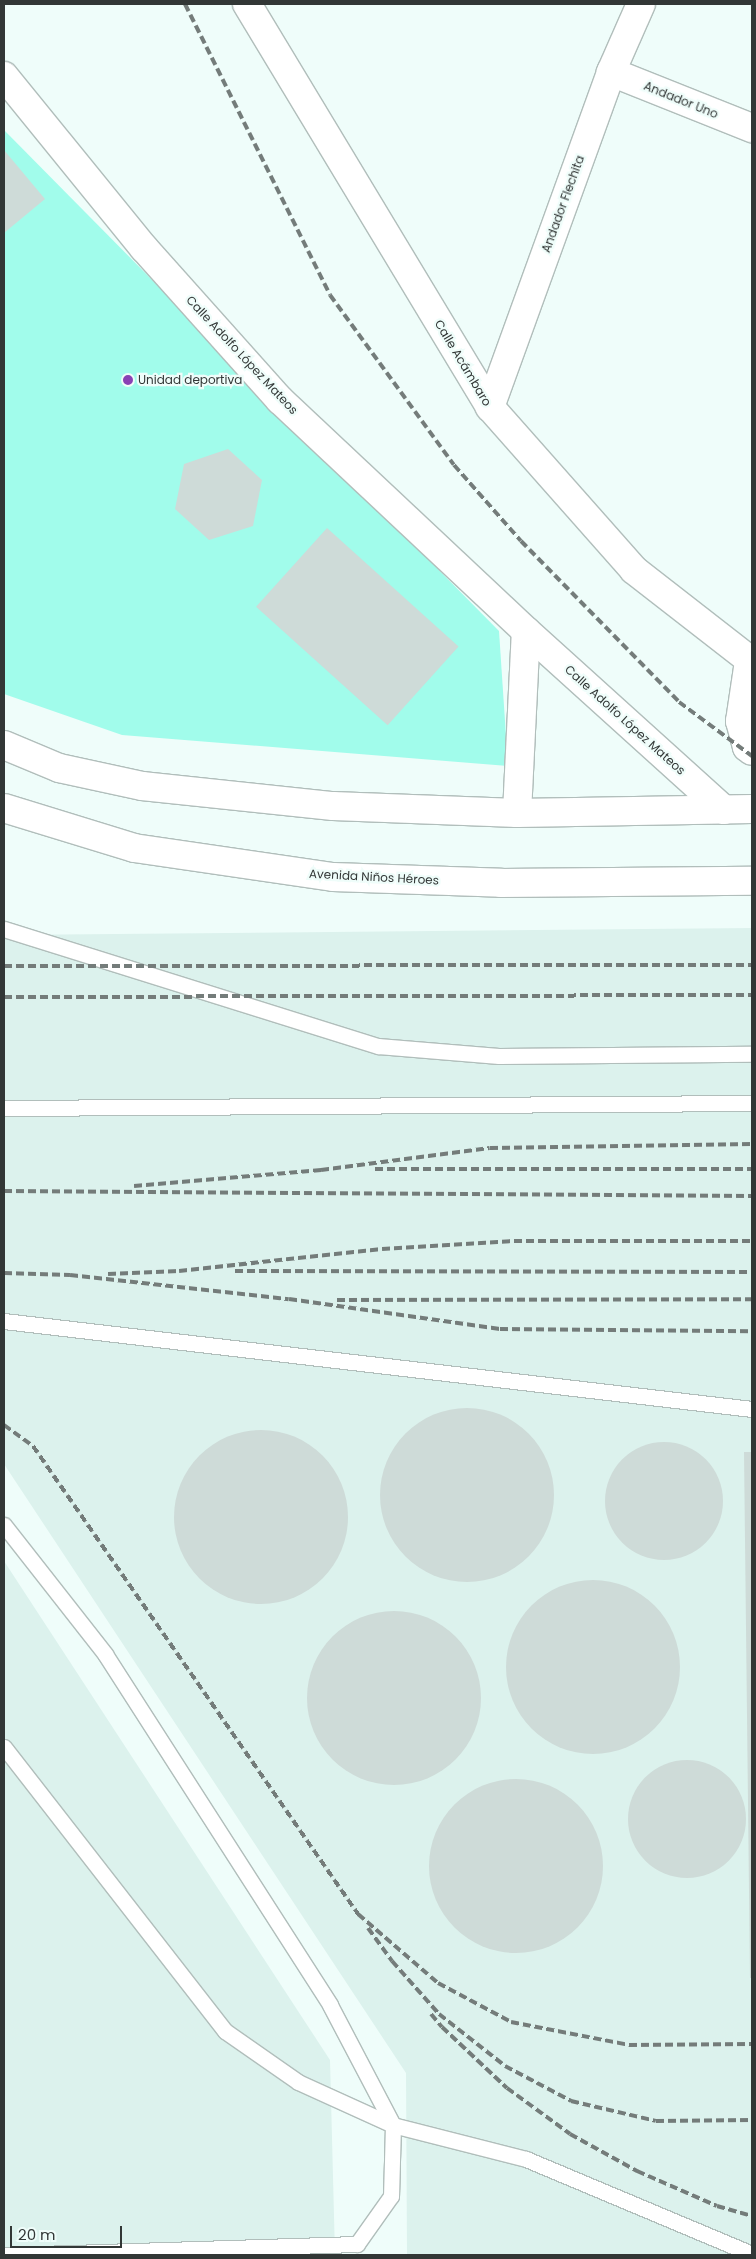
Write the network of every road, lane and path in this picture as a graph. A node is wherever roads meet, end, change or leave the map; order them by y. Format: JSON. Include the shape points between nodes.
{"nodes":[{"id":1,"x":246,"y":4,"type":"edge"},
{"id":2,"x":641,"y":4,"type":"edge"},
{"id":3,"x":611,"y":72,"type":"junction"},
{"id":4,"x":4,"y":76,"type":"edge"},
{"id":5,"x":752,"y":128,"type":"edge"},
{"id":6,"x":490,"y":407,"type":"junction"},
{"id":7,"x":526,"y":631,"type":"junction"},
{"id":8,"x":750,"y":661,"type":"edge"},
{"id":9,"x":4,"y":745,"type":"edge"},
{"id":10,"x":752,"y":751,"type":"edge"},
{"id":11,"x":4,"y":808,"type":"edge"},
{"id":12,"x":752,"y":809,"type":"edge"},
{"id":13,"x":724,"y":810,"type":"junction"},
{"id":14,"x":517,"y":813,"type":"junction"},
{"id":15,"x":752,"y":881,"type":"edge"},
{"id":16,"x":4,"y":929,"type":"edge"},
{"id":17,"x":752,"y":1054,"type":"edge"},
{"id":18,"x":752,"y":1103,"type":"edge"},
{"id":19,"x":4,"y":1108,"type":"edge"},
{"id":20,"x":4,"y":1321,"type":"edge"},
{"id":21,"x":752,"y":1409,"type":"edge"},
{"id":22,"x":4,"y":1525,"type":"edge"},
{"id":23,"x":4,"y":1747,"type":"edge"},
{"id":24,"x":393,"y":2125,"type":"junction"},
{"id":25,"x":752,"y":2254,"type":"edge"},
{"id":26,"x":4,"y":2255,"type":"edge"}],
"edges":[{"from":1,"to":6,"type":"street","name":"Calle Acámbaro"},
{"from":2,"to":3,"type":"street","name":"Andador Flechita"},
{"from":3,"to":5,"type":"street","name":"Andador Uno"},
{"from":3,"to":6,"type":"street","name":"Andador Flechita"},
{"from":4,"to":7,"type":"street","name":"Calle Adolfo López Mateos","via":[[144,248],[280,400]]},
{"from":6,"to":8,"type":"street","name":"Calle Acámbaro","via":[[634,570]]},
{"from":7,"to":13,"type":"street","name":"Calle Adolfo López Mateos"},
{"from":7,"to":14,"type":"street"},
{"from":8,"to":10,"type":"street","via":[[740,721]]},
{"from":9,"to":14,"type":"street","via":[[59,768],[142,786],[333,806]]},
{"from":11,"to":15,"type":"street","name":"Avenida Niños Héroes","via":[[134,848],[333,877],[501,883]]},
{"from":12,"to":13,"type":"street"},
{"from":13,"to":14,"type":"street"},
{"from":16,"to":17,"type":"lane","via":[[378,1046],[499,1056]]},
{"from":18,"to":19,"type":"lane"},
{"from":20,"to":21,"type":"lane"},
{"from":22,"to":24,"type":"lane","via":[[105,1654],[330,2006]]},
{"from":23,"to":24,"type":"lane","via":[[225,2030],[298,2082]]},
{"from":24,"to":25,"type":"lane","via":[[526,2159]]},
{"from":24,"to":26,"type":"lane","via":[[391,2196],[357,2244]]}]}
